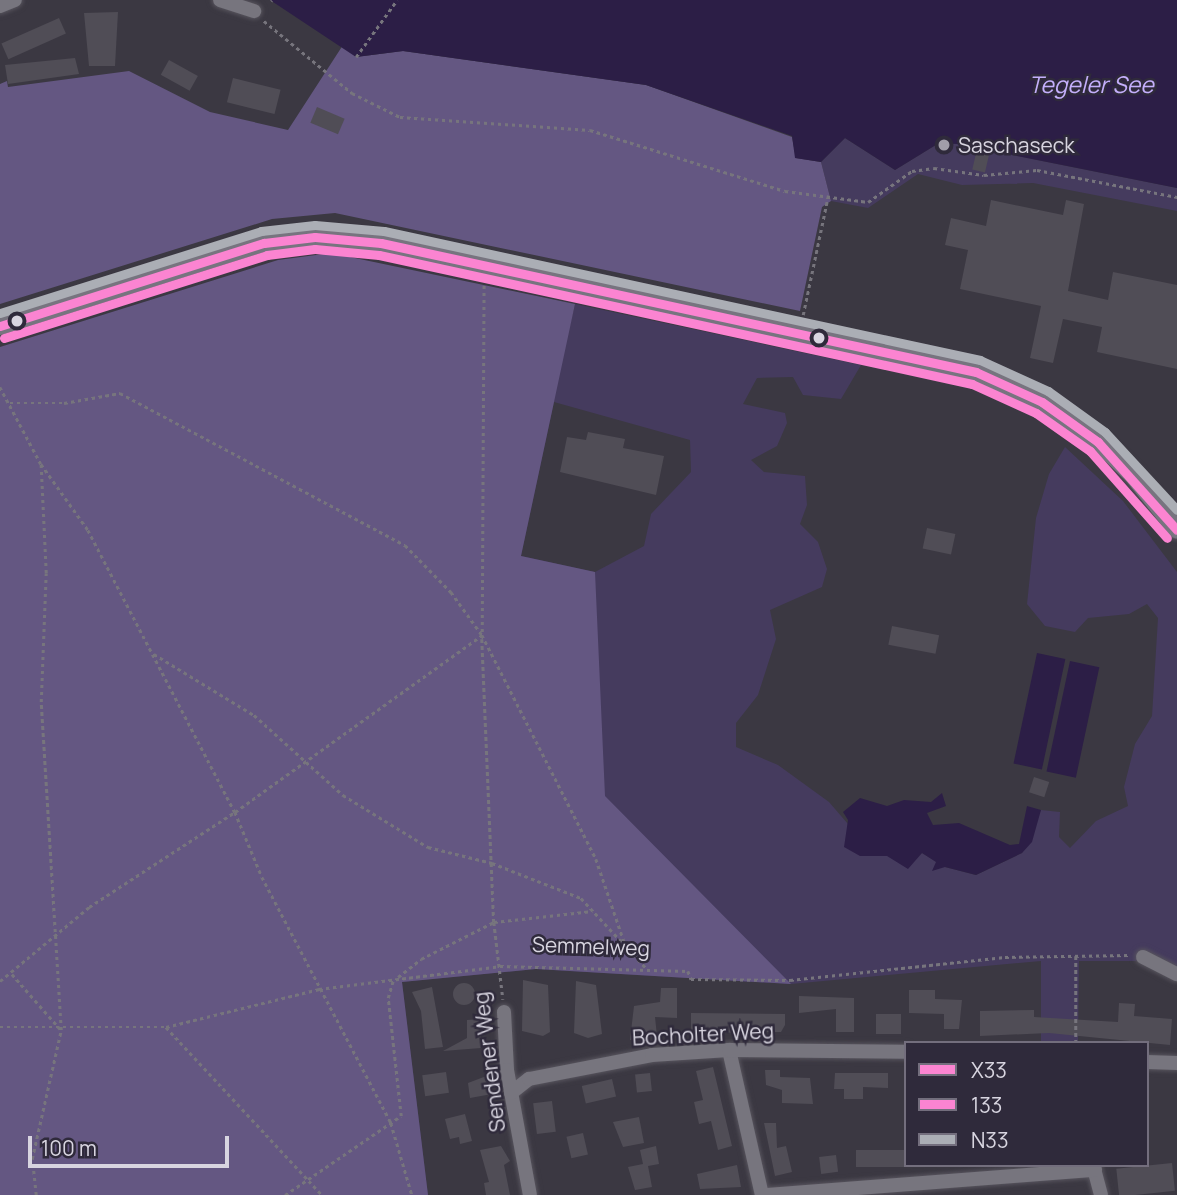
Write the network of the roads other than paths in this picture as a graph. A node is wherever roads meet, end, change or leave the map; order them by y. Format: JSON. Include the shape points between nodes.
{"nodes":[{"id":1,"x":15,"y":0,"type":"edge"},
{"id":2,"x":220,"y":0,"type":"edge"},
{"id":3,"x":0,"y":6,"type":"edge"},
{"id":4,"x":254,"y":11,"type":"road end"},
{"id":5,"x":0,"y":326,"type":"edge"},
{"id":6,"x":1177,"y":530,"type":"edge"},
{"id":7,"x":1143,"y":957,"type":"road end"},
{"id":8,"x":1177,"y":974,"type":"edge"},
{"id":9,"x":504,"y":1012,"type":"road end"},
{"id":10,"x":729,"y":1050,"type":"junction"},
{"id":11,"x":904,"y":1052,"type":"edge"},
{"id":12,"x":1149,"y":1062,"type":"edge"},
{"id":13,"x":1177,"y":1063,"type":"edge"},
{"id":14,"x":510,"y":1093,"type":"junction"},
{"id":15,"x":1094,"y":1168,"type":"edge"},
{"id":16,"x":530,"y":1195,"type":"edge"},
{"id":17,"x":765,"y":1195,"type":"edge"},
{"id":18,"x":1101,"y":1195,"type":"edge"}],
"edges":[{"from":1,"to":3,"type":"street"},
{"from":2,"to":4,"type":"street"},
{"from":5,"to":6,"type":"main road","via":[[264,243],[315,237],[381,243],[976,372],[1041,402],[1090,436],[1133,475]]},
{"from":7,"to":8,"type":"street"},
{"from":9,"to":14,"type":"street","name":"Sendener Weg"},
{"from":10,"to":11,"type":"street","name":"Bocholter Weg"},
{"from":10,"to":14,"type":"street","name":"Bocholter Weg","via":[[593,1065],[528,1079]]},
{"from":10,"to":17,"type":"street"},
{"from":12,"to":13,"type":"street"},
{"from":14,"to":16,"type":"street","name":"Sendener Weg"},
{"from":15,"to":17,"type":"street"},
{"from":15,"to":18,"type":"street"}]}
